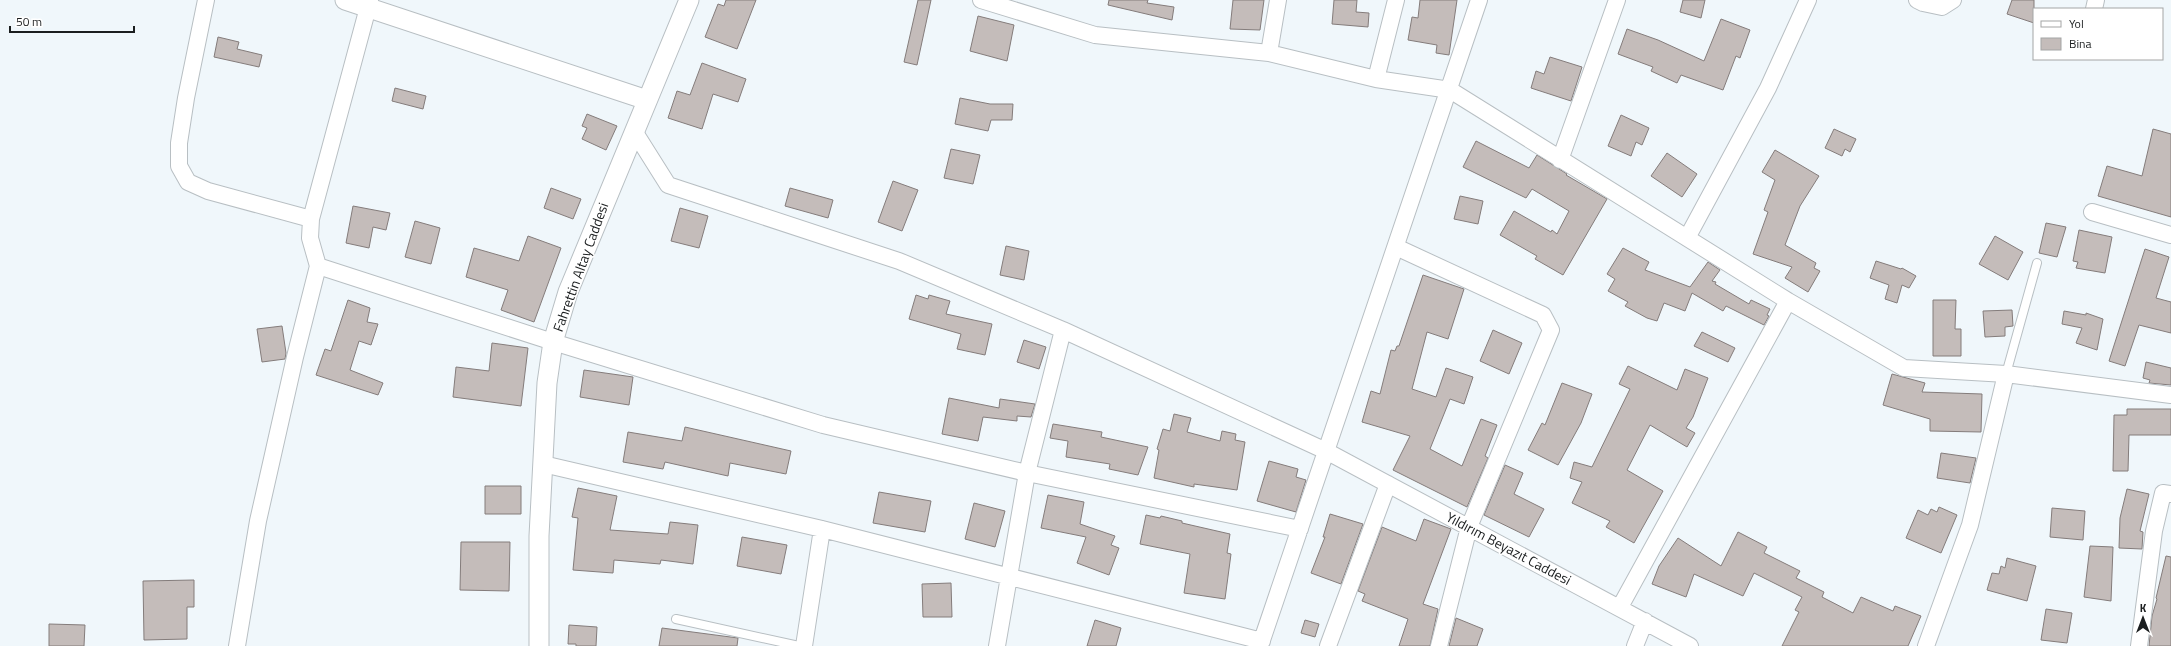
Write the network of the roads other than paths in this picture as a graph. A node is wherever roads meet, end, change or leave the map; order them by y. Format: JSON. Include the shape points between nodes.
{"nodes":[{"id":1,"x":206,"y":0,"type":"edge"},
{"id":2,"x":345,"y":0,"type":"edge"},
{"id":3,"x":689,"y":0,"type":"edge"},
{"id":4,"x":981,"y":0,"type":"edge"},
{"id":5,"x":1278,"y":0,"type":"edge"},
{"id":6,"x":1396,"y":0,"type":"edge"},
{"id":7,"x":1479,"y":0,"type":"edge"},
{"id":8,"x":1617,"y":0,"type":"edge"},
{"id":9,"x":1808,"y":0,"type":"edge"},
{"id":10,"x":1917,"y":0,"type":"edge"},
{"id":11,"x":1953,"y":0,"type":"edge"},
{"id":12,"x":369,"y":4,"type":"edge"},
{"id":13,"x":1268,"y":53,"type":"junction"},
{"id":14,"x":1376,"y":79,"type":"junction"},
{"id":15,"x":1450,"y":90,"type":"junction"},
{"id":16,"x":647,"y":100,"type":"junction"},
{"id":17,"x":634,"y":131,"type":"junction"},
{"id":18,"x":1560,"y":160,"type":"junction"},
{"id":19,"x":2092,"y":212,"type":"dead end"},
{"id":20,"x":311,"y":219,"type":"junction"},
{"id":21,"x":2171,"y":235,"type":"edge"},
{"id":22,"x":1687,"y":238,"type":"junction"},
{"id":23,"x":1396,"y":247,"type":"junction"},
{"id":24,"x":2037,"y":264,"type":"dead end"},
{"id":25,"x":318,"y":266,"type":"junction"},
{"id":26,"x":1788,"y":301,"type":"junction"},
{"id":27,"x":1063,"y":330,"type":"junction"},
{"id":28,"x":553,"y":342,"type":"junction"},
{"id":29,"x":2006,"y":374,"type":"junction"},
{"id":30,"x":2171,"y":395,"type":"edge"},
{"id":31,"x":1326,"y":451,"type":"junction"},
{"id":32,"x":543,"y":464,"type":"junction"},
{"id":33,"x":1027,"y":473,"type":"junction"},
{"id":34,"x":1388,"y":484,"type":"junction"},
{"id":35,"x":2171,"y":494,"type":"edge"},
{"id":36,"x":1469,"y":527,"type":"junction"},
{"id":37,"x":822,"y":529,"type":"junction"},
{"id":38,"x":1300,"y":529,"type":"junction"},
{"id":39,"x":1008,"y":576,"type":"junction"},
{"id":40,"x":1620,"y":607,"type":"junction"},
{"id":41,"x":676,"y":619,"type":"dead end"},
{"id":42,"x":1645,"y":621,"type":"junction"},
{"id":43,"x":1261,"y":644,"type":"edge"},
{"id":44,"x":237,"y":646,"type":"edge"},
{"id":45,"x":539,"y":646,"type":"edge"},
{"id":46,"x":799,"y":646,"type":"edge"},
{"id":47,"x":804,"y":646,"type":"edge"},
{"id":48,"x":997,"y":646,"type":"edge"},
{"id":49,"x":1328,"y":646,"type":"edge"},
{"id":50,"x":1439,"y":646,"type":"edge"},
{"id":51,"x":1635,"y":646,"type":"edge"},
{"id":52,"x":1690,"y":646,"type":"edge"},
{"id":53,"x":1926,"y":646,"type":"edge"},
{"id":54,"x":2139,"y":646,"type":"edge"}],
"edges":[{"from":1,"to":20,"type":"street","via":[[186,98],[179,143],[179,166],[188,182],[208,191]]},
{"from":2,"to":12,"type":"street"},
{"from":3,"to":16,"type":"street","name":"Fahrettin Altay Caddesi"},
{"from":4,"to":13,"type":"street","via":[[1095,36]]},
{"from":5,"to":13,"type":"street"},
{"from":6,"to":14,"type":"street"},
{"from":7,"to":15,"type":"street"},
{"from":8,"to":18,"type":"street"},
{"from":9,"to":22,"type":"street","via":[[1768,88]]},
{"from":10,"to":11,"type":"street","via":[[1942,7]]},
{"from":12,"to":16,"type":"street"},
{"from":12,"to":20,"type":"street"},
{"from":13,"to":14,"type":"street"},
{"from":14,"to":15,"type":"street"},
{"from":15,"to":18,"type":"street"},
{"from":15,"to":23,"type":"street"},
{"from":16,"to":17,"type":"street","name":"Fahrettin Altay Caddesi"},
{"from":17,"to":27,"type":"street","name":"Yıldırım Beyazıt Caddesi","via":[[668,185],[899,261]]},
{"from":17,"to":28,"type":"street","name":"Fahrettin Altay Caddesi","via":[[568,292]]},
{"from":18,"to":22,"type":"street"},
{"from":19,"to":21,"type":"street"},
{"from":20,"to":25,"type":"street","via":[[310,238]]},
{"from":22,"to":26,"type":"street"},
{"from":23,"to":31,"type":"street"},
{"from":23,"to":36,"type":"street","via":[[1543,315],[1551,330]]},
{"from":24,"to":29,"type":"lane"},
{"from":25,"to":28,"type":"street"},
{"from":25,"to":44,"type":"street","via":[[294,357],[258,521]]},
{"from":26,"to":29,"type":"street","via":[[1904,368]]},
{"from":26,"to":40,"type":"street"},
{"from":27,"to":31,"type":"street","name":"Yıldırım Beyazıt Caddesi"},
{"from":27,"to":33,"type":"street"},
{"from":28,"to":32,"type":"street","name":"Fahrettin Altay Caddesi","via":[[547,383]]},
{"from":28,"to":33,"type":"street","via":[[823,425]]},
{"from":29,"to":30,"type":"street"},
{"from":29,"to":53,"type":"street","via":[[1970,525]]},
{"from":31,"to":34,"type":"street","name":"Yıldırım Beyazıt Caddesi"},
{"from":31,"to":38,"type":"street"},
{"from":32,"to":37,"type":"street"},
{"from":32,"to":45,"type":"street","name":"Fahrettin Altay Caddesi","via":[[539,536]]},
{"from":33,"to":38,"type":"street"},
{"from":33,"to":39,"type":"street"},
{"from":34,"to":36,"type":"street","name":"Yıldırım Beyazıt Caddesi"},
{"from":34,"to":49,"type":"street"},
{"from":35,"to":54,"type":"street","via":[[2163,493],[2154,531]]},
{"from":36,"to":40,"type":"street","name":"Yıldırım Beyazıt Caddesi"},
{"from":36,"to":50,"type":"street"},
{"from":37,"to":39,"type":"street"},
{"from":37,"to":47,"type":"street"},
{"from":38,"to":43,"type":"street"},
{"from":39,"to":43,"type":"street"},
{"from":39,"to":48,"type":"street"},
{"from":40,"to":42,"type":"street","name":"Yıldırım Beyazıt Caddesi"},
{"from":41,"to":46,"type":"lane"},
{"from":42,"to":51,"type":"street"},
{"from":42,"to":52,"type":"street","name":"Yıldırım Beyazıt Caddesi"}]}
